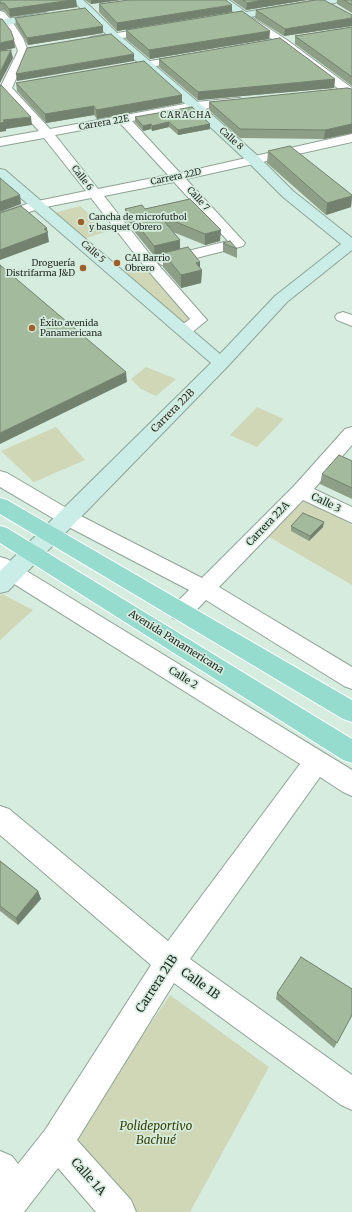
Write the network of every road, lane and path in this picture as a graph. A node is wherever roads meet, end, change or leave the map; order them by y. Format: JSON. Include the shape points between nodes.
{"nodes":[{"id":1,"x":223,"y":0,"type":"edge"},
{"id":2,"x":322,"y":1,"type":"edge"},
{"id":3,"x":335,"y":4,"type":"edge"},
{"id":4,"x":75,"y":6,"type":"edge"},
{"id":5,"x":104,"y":7,"type":"edge"},
{"id":6,"x":88,"y":9,"type":"junction"},
{"id":7,"x":51,"y":15,"type":"edge"},
{"id":8,"x":244,"y":15,"type":"junction"},
{"id":9,"x":230,"y":17,"type":"edge"},
{"id":10,"x":2,"y":19,"type":"edge"},
{"id":11,"x":164,"y":28,"type":"edge"},
{"id":12,"x":114,"y":36,"type":"junction"},
{"id":13,"x":298,"y":39,"type":"edge"},
{"id":14,"x":84,"y":42,"type":"edge"},
{"id":15,"x":283,"y":42,"type":"junction"},
{"id":16,"x":268,"y":44,"type":"edge"},
{"id":17,"x":27,"y":51,"type":"junction"},
{"id":18,"x":8,"y":54,"type":"edge"},
{"id":19,"x":199,"y":56,"type":"edge"},
{"id":20,"x":146,"y":65,"type":"junction"},
{"id":21,"x":110,"y":71,"type":"edge"},
{"id":22,"x":21,"y":86,"type":"edge"},
{"id":23,"x":3,"y":89,"type":"edge"},
{"id":24,"x":351,"y":92,"type":"edge"},
{"id":25,"x":333,"y":93,"type":"edge"},
{"id":26,"x":249,"y":101,"type":"edge"},
{"id":27,"x":195,"y":106,"type":"junction"},
{"id":28,"x":124,"y":120,"type":"junction"},
{"id":29,"x":47,"y":133,"type":"junction"},
{"id":30,"x":352,"y":138,"type":"edge"},
{"id":31,"x":0,"y":142,"type":"edge"},
{"id":32,"x":254,"y":160,"type":"junction"},
{"id":33,"x":0,"y":173,"type":"edge"},
{"id":34,"x":178,"y":177,"type":"junction"},
{"id":35,"x":94,"y":194,"type":"junction"},
{"id":36,"x":38,"y":205,"type":"junction"},
{"id":37,"x":0,"y":218,"type":"edge"},
{"id":38,"x":351,"y":244,"type":"edge"},
{"id":39,"x":150,"y":264,"type":"junction"},
{"id":40,"x":184,"y":331,"type":"junction"},
{"id":41,"x":221,"y":363,"type":"junction"},
{"id":42,"x":352,"y":433,"type":"edge"},
{"id":43,"x":0,"y":478,"type":"edge"},
{"id":44,"x":301,"y":491,"type":"junction"},
{"id":45,"x":0,"y":505,"type":"edge"},
{"id":46,"x":352,"y":516,"type":"edge"},
{"id":47,"x":68,"y":518,"type":"junction"},
{"id":48,"x":0,"y":533,"type":"edge"},
{"id":49,"x":50,"y":535,"type":"junction"},
{"id":50,"x":32,"y":552,"type":"junction"},
{"id":51,"x":4,"y":574,"type":"edge"},
{"id":52,"x":205,"y":589,"type":"junction"},
{"id":53,"x":181,"y":612,"type":"junction"},
{"id":54,"x":352,"y":679,"type":"edge"},
{"id":55,"x":352,"y":712,"type":"edge"},
{"id":56,"x":352,"y":752,"type":"edge"},
{"id":57,"x":317,"y":761,"type":"junction"},
{"id":58,"x":352,"y":784,"type":"edge"},
{"id":59,"x":0,"y":818,"type":"edge"},
{"id":60,"x":170,"y":962,"type":"junction"},
{"id":61,"x":352,"y":1094,"type":"edge"},
{"id":62,"x":56,"y":1142,"type":"junction"},
{"id":63,"x":8,"y":1190,"type":"edge"},
{"id":64,"x":119,"y":1212,"type":"edge"}],
"edges":[{"from":1,"to":8,"type":"street"},
{"from":2,"to":3,"type":"street"},
{"from":2,"to":8,"type":"street"},
{"from":4,"to":6,"type":"street","name":"Calle 8"},
{"from":5,"to":6,"type":"street"},
{"from":6,"to":12,"type":"street","name":"Calle 8"},
{"from":7,"to":10,"type":"street"},
{"from":8,"to":9,"type":"street"},
{"from":8,"to":15,"type":"street"},
{"from":10,"to":17,"type":"street"},
{"from":11,"to":12,"type":"street"},
{"from":12,"to":14,"type":"street"},
{"from":12,"to":20,"type":"street","name":"Calle 8"},
{"from":13,"to":15,"type":"street"},
{"from":15,"to":16,"type":"street"},
{"from":15,"to":24,"type":"street"},
{"from":17,"to":18,"type":"street"},
{"from":17,"to":23,"type":"street"},
{"from":19,"to":20,"type":"street"},
{"from":20,"to":21,"type":"street"},
{"from":20,"to":27,"type":"street","name":"Calle 8"},
{"from":22,"to":23,"type":"street"},
{"from":23,"to":29,"type":"street","name":"Calle 6"},
{"from":24,"to":25,"type":"street"},
{"from":26,"to":27,"type":"street","name":"Carrera 22E"},
{"from":27,"to":28,"type":"street","name":"Carrera 22E"},
{"from":27,"to":32,"type":"street","name":"Calle 8"},
{"from":28,"to":29,"type":"street","name":"Carrera 22E"},
{"from":28,"to":34,"type":"street","name":"Calle 7"},
{"from":29,"to":31,"type":"street","name":"Carrera 22E"},
{"from":29,"to":35,"type":"street","name":"Calle 6"},
{"from":30,"to":32,"type":"street","name":"Carrera 22D"},
{"from":32,"to":34,"type":"street","name":"Carrera 22D"},
{"from":32,"to":38,"type":"street","name":"Calle 8","via":[[288,194]]},
{"from":33,"to":36,"type":"street","name":"Calle 5"},
{"from":34,"to":35,"type":"street","name":"Carrera 22D"},
{"from":34,"to":39,"type":"street","name":"Calle 7","via":[[238,244]]},
{"from":35,"to":36,"type":"street","name":"Carrera 22D"},
{"from":35,"to":39,"type":"street","name":"Calle 6"},
{"from":36,"to":37,"type":"street","name":"Carrera 22D"},
{"from":36,"to":40,"type":"street","name":"Calle 5"},
{"from":38,"to":41,"type":"street","name":"Carrera 22B","via":[[281,299]]},
{"from":39,"to":40,"type":"street","name":"Calle 6","via":[[199,320]]},
{"from":40,"to":41,"type":"street","name":"Calle 5"},
{"from":41,"to":47,"type":"street","name":"Carrera 22B"},
{"from":42,"to":44,"type":"street","name":"Carrera 22A"},
{"from":43,"to":47,"type":"street"},
{"from":44,"to":46,"type":"street","name":"Calle 3"},
{"from":44,"to":52,"type":"street","name":"Carrera 22A"},
{"from":45,"to":49,"type":"main road"},
{"from":47,"to":49,"type":"street","name":"Carrera 22B"},
{"from":47,"to":52,"type":"street"},
{"from":48,"to":50,"type":"main road","name":"Avenida Panamericana"},
{"from":49,"to":50,"type":"street","name":"Carrera 22B"},
{"from":49,"to":53,"type":"main road"},
{"from":50,"to":51,"type":"street","name":"Carrera 22B"},
{"from":50,"to":56,"type":"main road","name":"Avenida Panamericana"},
{"from":51,"to":57,"type":"street","name":"Calle 2"},
{"from":52,"to":53,"type":"street","name":"Carrera 22A"},
{"from":52,"to":54,"type":"street"},
{"from":53,"to":55,"type":"main road"},
{"from":57,"to":58,"type":"street","name":"Calle 2"},
{"from":57,"to":60,"type":"street","name":"Carrera 21B"},
{"from":59,"to":60,"type":"street","name":"Calle 1B"},
{"from":60,"to":61,"type":"street","name":"Calle 1B"},
{"from":60,"to":62,"type":"street","name":"Carrera 21B"},
{"from":62,"to":63,"type":"street","name":"Carrera 21B"},
{"from":62,"to":64,"type":"street","name":"Calle 1A"}]}
